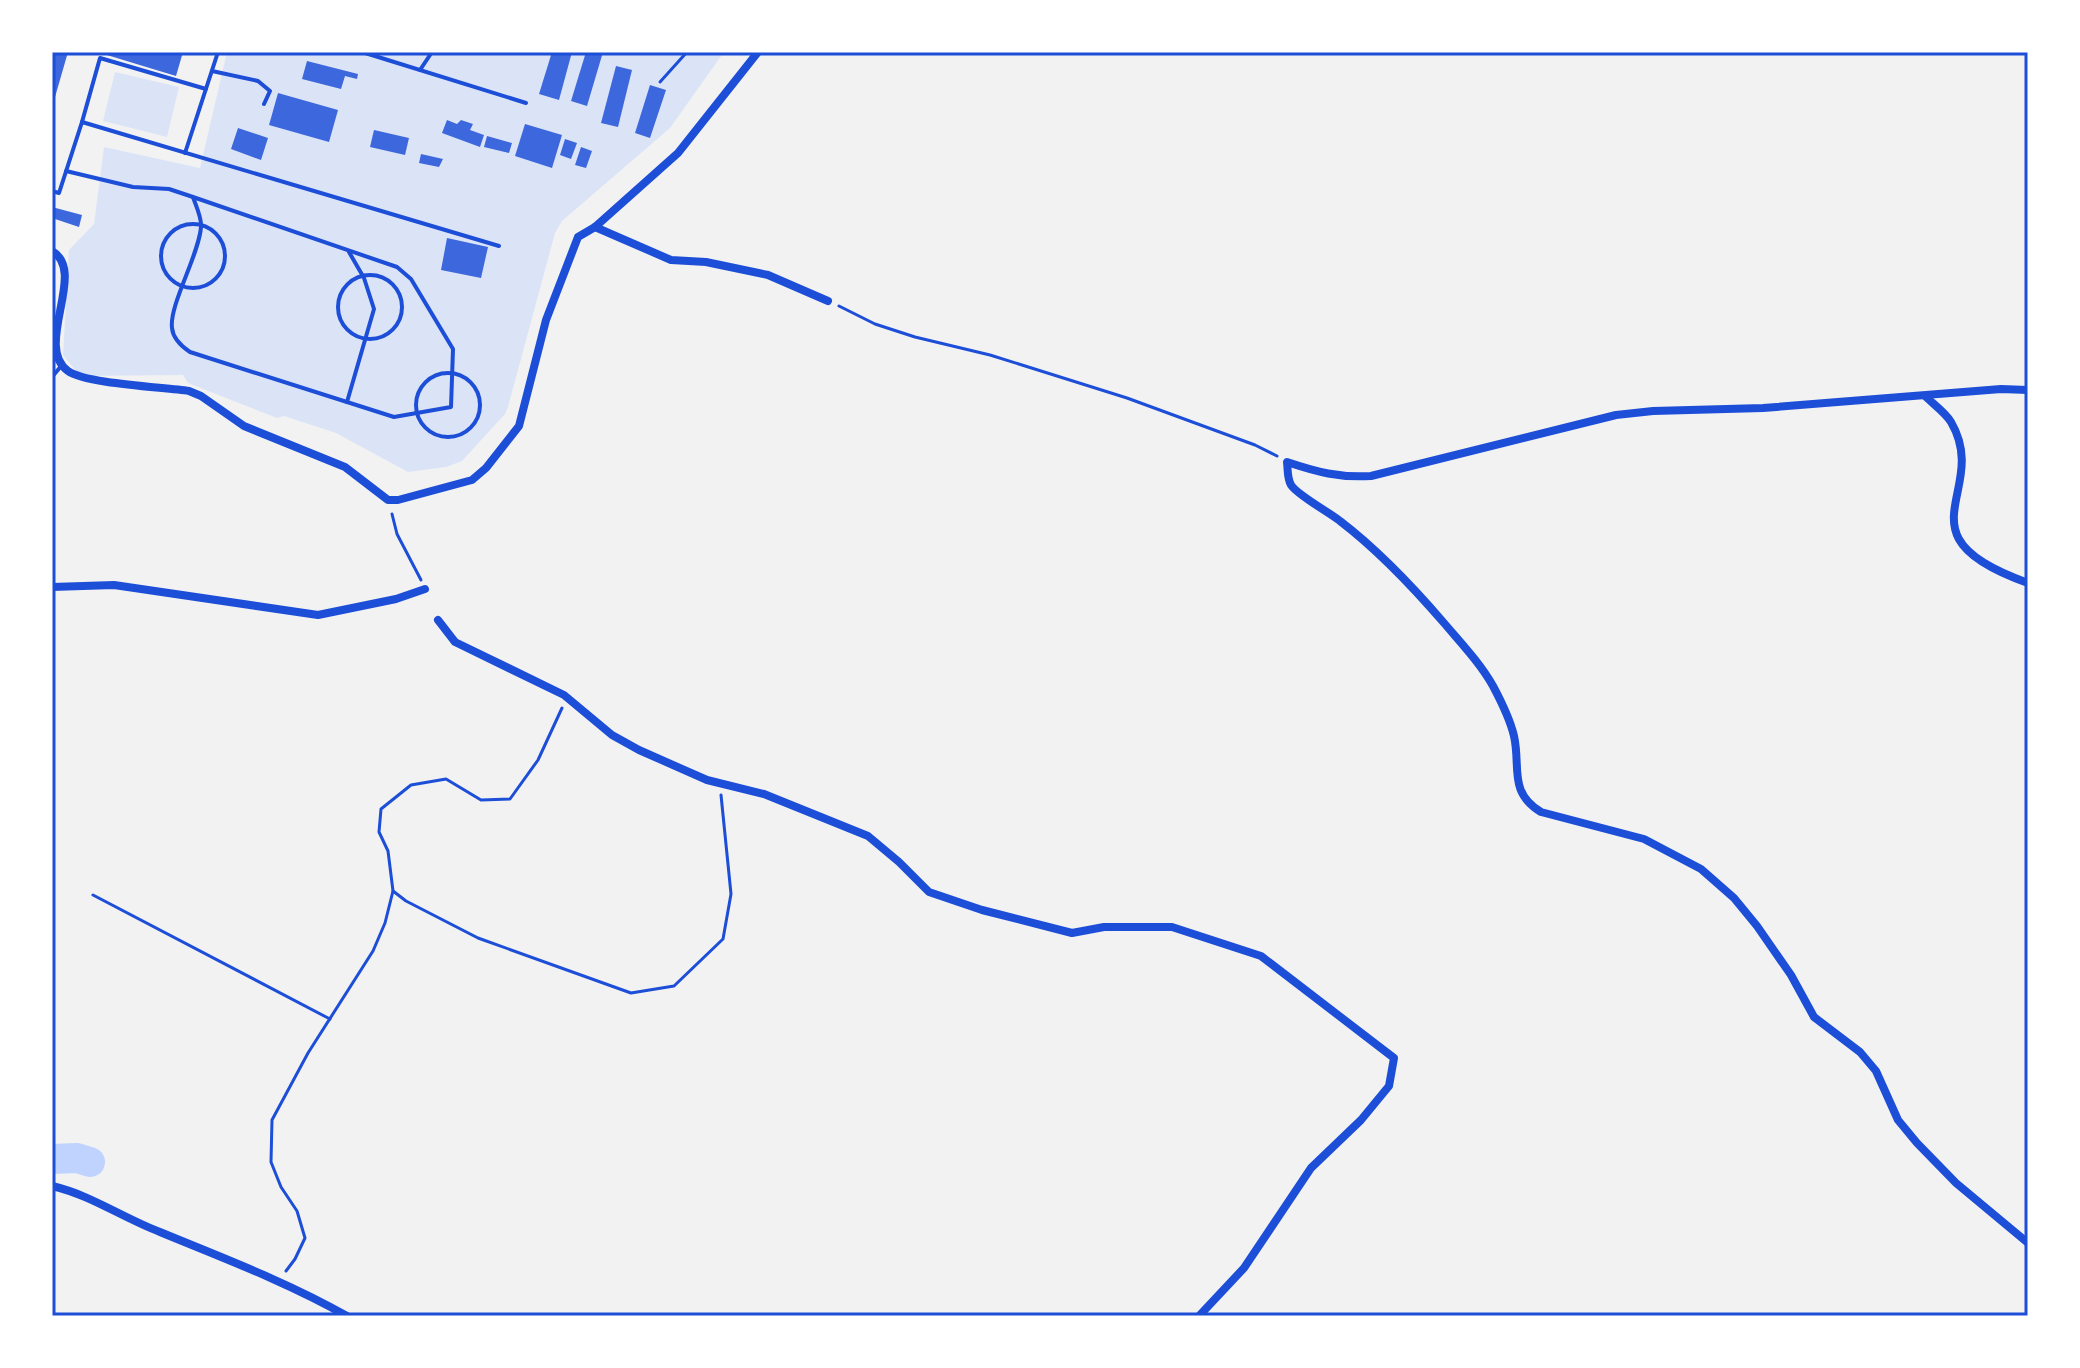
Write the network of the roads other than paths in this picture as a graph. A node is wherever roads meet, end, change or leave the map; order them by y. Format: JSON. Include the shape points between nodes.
{"nodes":[{"id":1,"x":218,"y":52,"type":"edge"},
{"id":2,"x":362,"y":52,"type":"edge"},
{"id":3,"x":432,"y":52,"type":"edge"},
{"id":4,"x":758,"y":52,"type":"edge"},
{"id":5,"x":420,"y":70,"type":"junction"},
{"id":6,"x":212,"y":71,"type":"junction"},
{"id":7,"x":206,"y":89,"type":"junction"},
{"id":8,"x":526,"y":103,"type":"dead end"},
{"id":9,"x":264,"y":104,"type":"dead end"},
{"id":10,"x":82,"y":122,"type":"junction"},
{"id":11,"x":185,"y":153,"type":"junction"},
{"id":12,"x":66,"y":171,"type":"junction"},
{"id":13,"x":52,"y":191,"type":"edge"},
{"id":14,"x":193,"y":197,"type":"junction"},
{"id":15,"x":202,"y":225,"type":"junction"},
{"id":16,"x":595,"y":227,"type":"junction"},
{"id":17,"x":499,"y":246,"type":"dead end"},
{"id":18,"x":348,"y":250,"type":"junction"},
{"id":19,"x":52,"y":251,"type":"edge"},
{"id":20,"x":363,"y":275,"type":"junction"},
{"id":21,"x":184,"y":286,"type":"junction"},
{"id":22,"x":828,"y":301,"type":"road end"},
{"id":23,"x":366,"y":339,"type":"junction"},
{"id":24,"x":62,"y":365,"type":"junction"},
{"id":25,"x":454,"y":373,"type":"junction"},
{"id":26,"x":52,"y":377,"type":"edge"},
{"id":27,"x":2028,"y":390,"type":"edge"},
{"id":28,"x":1925,"y":396,"type":"junction"},
{"id":29,"x":347,"y":402,"type":"junction"},
{"id":30,"x":418,"y":413,"type":"junction"},
{"id":31,"x":2028,"y":583,"type":"edge"},
{"id":32,"x":52,"y":587,"type":"edge"},
{"id":33,"x":425,"y":589,"type":"road end"},
{"id":34,"x":438,"y":620,"type":"dead end"},
{"id":35,"x":52,"y":1186,"type":"edge"},
{"id":36,"x":2028,"y":1243,"type":"edge"},
{"id":37,"x":347,"y":1316,"type":"edge"},
{"id":38,"x":1199,"y":1316,"type":"edge"}],
"edges":[{"from":1,"to":6,"type":"lane"},
{"from":2,"to":5,"type":"lane"},
{"from":3,"to":5,"type":"lane"},
{"from":4,"to":16,"type":"street","via":[[678,153]]},
{"from":5,"to":8,"type":"lane"},
{"from":6,"to":7,"type":"lane"},
{"from":6,"to":9,"type":"lane","via":[[258,81],[270,91]]},
{"from":7,"to":10,"type":"lane","via":[[100,58]]},
{"from":7,"to":11,"type":"lane"},
{"from":10,"to":11,"type":"lane"},
{"from":10,"to":12,"type":"lane"},
{"from":11,"to":17,"type":"lane"},
{"from":12,"to":13,"type":"lane","via":[[59,193]]},
{"from":12,"to":14,"type":"lane"},
{"from":14,"to":15,"type":"lane"},
{"from":14,"to":18,"type":"lane"},
{"from":15,"to":21,"type":"lane"},
{"from":15,"to":21,"type":"lane","via":[[185,225],[170,233],[162,248],[162,265],[170,279]]},
{"from":15,"to":21,"type":"lane","via":[[216,233],[225,248],[225,265],[216,280],[202,288]]},
{"from":16,"to":22,"type":"street","via":[[671,260],[768,275]]},
{"from":16,"to":24,"type":"street","via":[[578,237],[571,252],[546,320],[519,426],[472,480],[398,500],[388,500],[345,467],[244,426],[189,391],[86,379]]},
{"from":18,"to":20,"type":"lane"},
{"from":18,"to":25,"type":"lane","via":[[397,267],[411,279],[448,337]]},
{"from":19,"to":24,"type":"street","via":[[66,275],[56,341]]},
{"from":20,"to":23,"type":"lane","via":[[374,309]]},
{"from":20,"to":23,"type":"lane","via":[[347,284],[338,299],[347,330]]},
{"from":20,"to":23,"type":"lane","via":[[393,284],[402,299],[402,316],[393,330],[379,339]]},
{"from":21,"to":29,"type":"lane","via":[[172,327],[180,345]]},
{"from":23,"to":29,"type":"lane"},
{"from":24,"to":26,"type":"lane"},
{"from":25,"to":30,"type":"lane","via":[[435,375],[422,385]]},
{"from":25,"to":30,"type":"lane","via":[[451,407]]},
{"from":25,"to":30,"type":"lane","via":[[467,378],[478,392],[481,408],[475,424],[445,437],[429,431]]},
{"from":27,"to":28,"type":"street"},
{"from":28,"to":31,"type":"street","via":[[1949,420],[1960,450],[1953,507],[1958,538],[1986,566]]},
{"from":28,"to":36,"type":"street","via":[[1616,415],[1371,476],[1322,474],[1287,462],[1288,477],[1298,493],[1367,544],[1474,658],[1506,716],[1520,791],[1529,805],[1657,845],[1701,869],[1757,926],[1814,1017],[1876,1071],[1898,1120],[1917,1143]]},
{"from":29,"to":30,"type":"lane","via":[[394,417]]},
{"from":32,"to":33,"type":"street","via":[[114,585],[318,615]]},
{"from":34,"to":38,"type":"street","via":[[455,642],[567,698],[639,750],[868,836],[929,892],[1072,933],[1104,927],[1172,927],[1261,956],[1394,1058],[1389,1086],[1311,1168],[1244,1268]]},
{"from":35,"to":37,"type":"street","via":[[278,1281]]}]}
